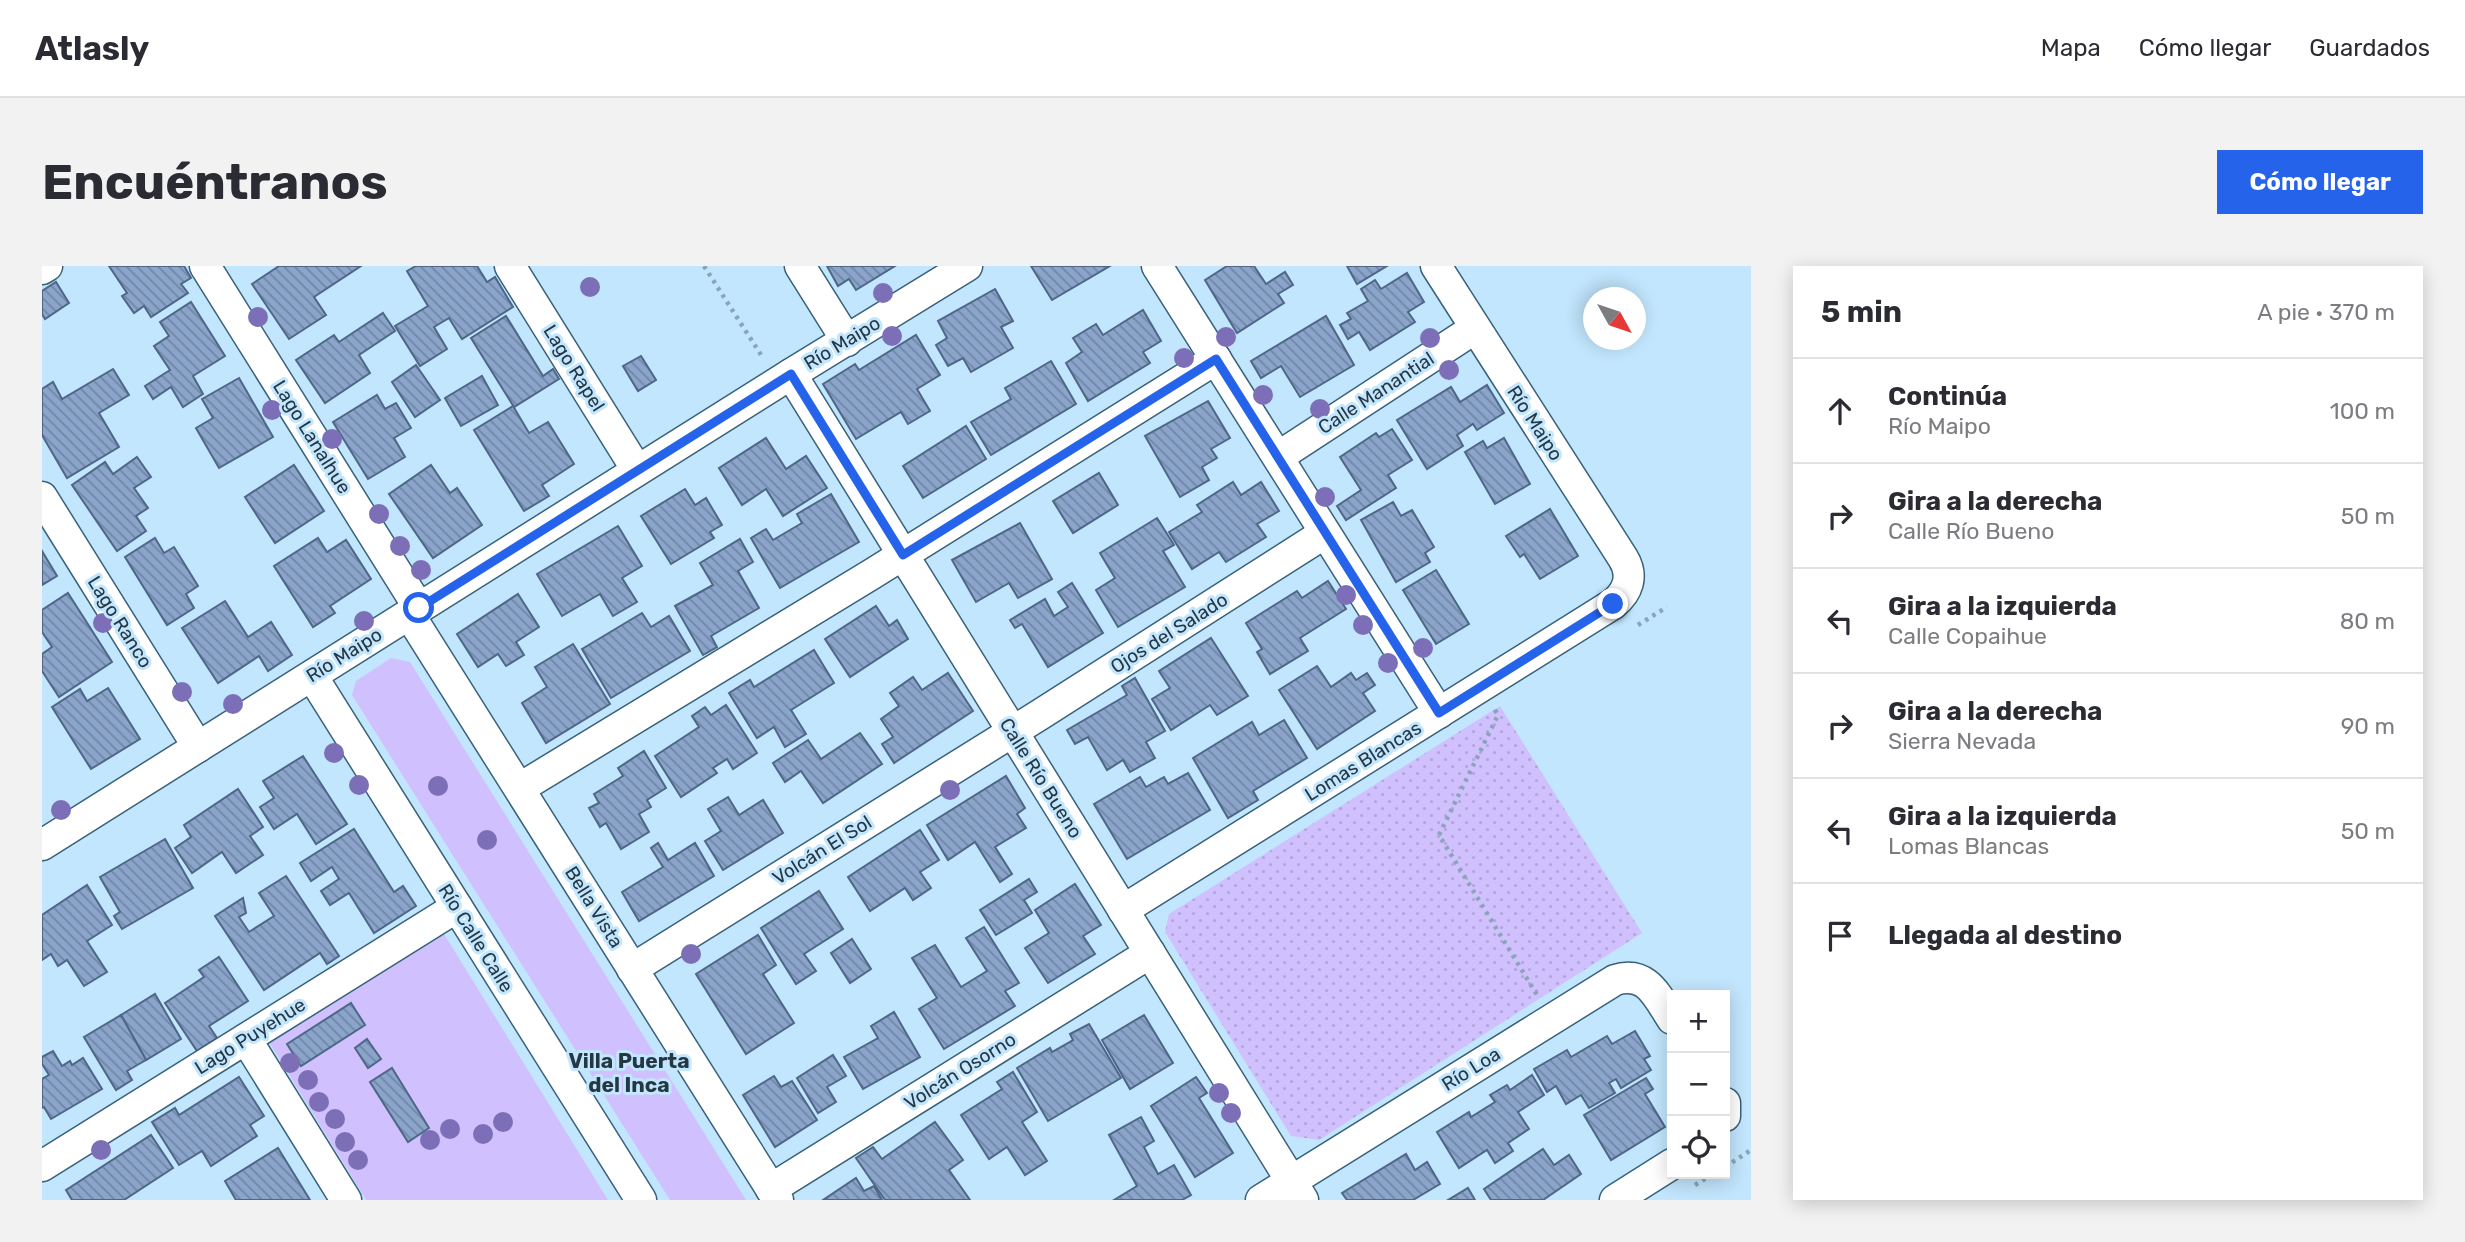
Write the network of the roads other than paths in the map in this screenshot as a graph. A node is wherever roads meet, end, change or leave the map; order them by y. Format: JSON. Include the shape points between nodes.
{"nodes":[{"id":1,"x":47,"y":266,"type":"edge"},
{"id":2,"x":205,"y":266,"type":"edge"},
{"id":3,"x":510,"y":266,"type":"edge"},
{"id":4,"x":800,"y":266,"type":"edge"},
{"id":5,"x":967,"y":266,"type":"edge"},
{"id":6,"x":1157,"y":266,"type":"edge"},
{"id":7,"x":1436,"y":266,"type":"edge"},
{"id":8,"x":42,"y":269,"type":"edge"},
{"id":9,"x":1474,"y":329,"type":"junction"},
{"id":10,"x":847,"y":341,"type":"junction"},
{"id":11,"x":1216,"y":359,"type":"junction"},
{"id":12,"x":778,"y":368,"type":"junction"},
{"id":13,"x":1278,"y":457,"type":"junction"},
{"id":14,"x":637,"y":470,"type":"junction"},
{"id":15,"x":42,"y":497,"type":"edge"},
{"id":16,"x":1325,"y":533,"type":"junction"},
{"id":17,"x":903,"y":555,"type":"junction"},
{"id":18,"x":1629,"y":580,"type":"joint"},
{"id":19,"x":414,"y":611,"type":"junction"},
{"id":20,"x":312,"y":676,"type":"junction"},
{"id":21,"x":1439,"y":713,"type":"junction"},
{"id":22,"x":1012,"y":732,"type":"junction"},
{"id":23,"x":198,"y":747,"type":"junction"},
{"id":24,"x":520,"y":788,"type":"junction"},
{"id":25,"x":42,"y":845,"type":"edge"},
{"id":26,"x":457,"y":907,"type":"junction"},
{"id":27,"x":1123,"y":910,"type":"junction"},
{"id":28,"x":1150,"y":953,"type":"junction"},
{"id":29,"x":632,"y":969,"type":"junction"},
{"id":30,"x":1667,"y":1011,"type":"edge"},
{"id":31,"x":246,"y":1039,"type":"junction"},
{"id":32,"x":42,"y":1166,"type":"edge"},
{"id":33,"x":1667,"y":1167,"type":"edge"},
{"id":34,"x":1297,"y":1191,"type":"edge"},
{"id":35,"x":774,"y":1195,"type":"edge"},
{"id":36,"x":346,"y":1200,"type":"edge"},
{"id":37,"x":641,"y":1200,"type":"edge"},
{"id":38,"x":1261,"y":1200,"type":"edge"},
{"id":39,"x":1615,"y":1200,"type":"edge"}],
"edges":[{"from":1,"to":8,"type":"street"},
{"from":2,"to":19,"type":"street","name":"Lago Lanalhue"},
{"from":3,"to":14,"type":"street","name":"Lago Rapel"},
{"from":4,"to":10,"type":"street"},
{"from":5,"to":10,"type":"street","name":"Río Maipo"},
{"from":6,"to":11,"type":"street"},
{"from":7,"to":9,"type":"street","name":"Río Maipo"},
{"from":9,"to":13,"type":"street","name":"Calle Manantial"},
{"from":9,"to":18,"type":"street","name":"Río Maipo","via":[[1623,558]]},
{"from":10,"to":12,"type":"street","name":"Río Maipo"},
{"from":11,"to":13,"type":"street"},
{"from":11,"to":17,"type":"street"},
{"from":12,"to":14,"type":"street","name":"Río Maipo"},
{"from":12,"to":17,"type":"street","name":"Calle Río Bueno"},
{"from":13,"to":16,"type":"street"},
{"from":14,"to":19,"type":"street","name":"Río Maipo"},
{"from":15,"to":23,"type":"street","name":"Lago Ranco"},
{"from":16,"to":21,"type":"street"},
{"from":16,"to":22,"type":"street","name":"Ojos del Salado"},
{"from":17,"to":22,"type":"street","name":"Calle Río Bueno"},
{"from":17,"to":24,"type":"street"},
{"from":18,"to":21,"type":"street","name":"Lomas Blancas","via":[[1613,604]]},
{"from":19,"to":20,"type":"street","name":"Río Maipo"},
{"from":19,"to":24,"type":"street","name":"Bella Vista"},
{"from":20,"to":23,"type":"street","name":"Río Maipo"},
{"from":20,"to":26,"type":"street","name":"Río Calle Calle"},
{"from":21,"to":27,"type":"street","name":"Lomas Blancas"},
{"from":22,"to":27,"type":"street","name":"Calle Río Bueno"},
{"from":22,"to":29,"type":"street","name":"Volcán El Sol"},
{"from":23,"to":25,"type":"street","name":"Río Maipo"},
{"from":24,"to":29,"type":"street","name":"Bella Vista"},
{"from":26,"to":31,"type":"street","name":"Lago Puyehue"},
{"from":26,"to":37,"type":"street","name":"Río Calle Calle"},
{"from":27,"to":28,"type":"street","name":"Calle Río Bueno"},
{"from":28,"to":34,"type":"street","name":"Calle Río Bueno"},
{"from":28,"to":35,"type":"street","name":"Volcán Osorno"},
{"from":29,"to":35,"type":"street","name":"Bella Vista"},
{"from":30,"to":34,"type":"street","name":"Río Loa","via":[[1641,980],[1615,980]]},
{"from":31,"to":32,"type":"street","name":"Lago Puyehue"},
{"from":31,"to":36,"type":"street"},
{"from":33,"to":39,"type":"street"},
{"from":34,"to":38,"type":"street","name":"Río Loa"}]}
